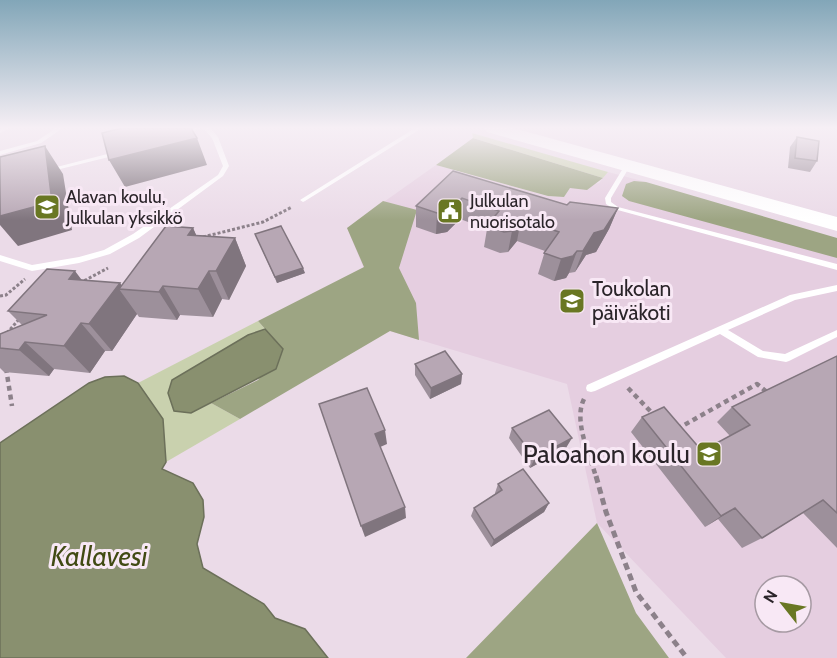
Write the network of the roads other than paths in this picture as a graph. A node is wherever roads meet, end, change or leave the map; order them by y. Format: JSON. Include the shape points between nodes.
{"nodes":[{"id":1,"x":96,"y":159,"type":"edge"},
{"id":2,"x":223,"y":159,"type":"edge"},
{"id":3,"x":370,"y":159,"type":"edge"},
{"id":4,"x":601,"y":159,"type":"edge"},
{"id":5,"x":627,"y":166,"type":"junction"},
{"id":6,"x":42,"y":172,"type":"edge"},
{"id":7,"x":303,"y":200,"type":"road end"},
{"id":8,"x":837,"y":224,"type":"edge"},
{"id":9,"x":0,"y":258,"type":"edge"},
{"id":10,"x":837,"y":267,"type":"edge"},
{"id":11,"x":837,"y":288,"type":"edge"},
{"id":12,"x":720,"y":330,"type":"junction"},
{"id":13,"x":837,"y":333,"type":"edge"},
{"id":14,"x":591,"y":388,"type":"road end"}],
"edges":[{"from":1,"to":6,"type":"lane"},
{"from":2,"to":9,"type":"lane","via":[[226,166],[220,176],[107,252],[32,268]]},
{"from":3,"to":7,"type":"lane"},
{"from":4,"to":5,"type":"main road"},
{"from":5,"to":8,"type":"main road"},
{"from":5,"to":10,"type":"lane","via":[[608,198],[608,203],[616,208]]},
{"from":11,"to":12,"type":"lane","via":[[793,297]]},
{"from":12,"to":13,"type":"lane","via":[[761,354],[786,358]]},
{"from":12,"to":14,"type":"lane"}]}
